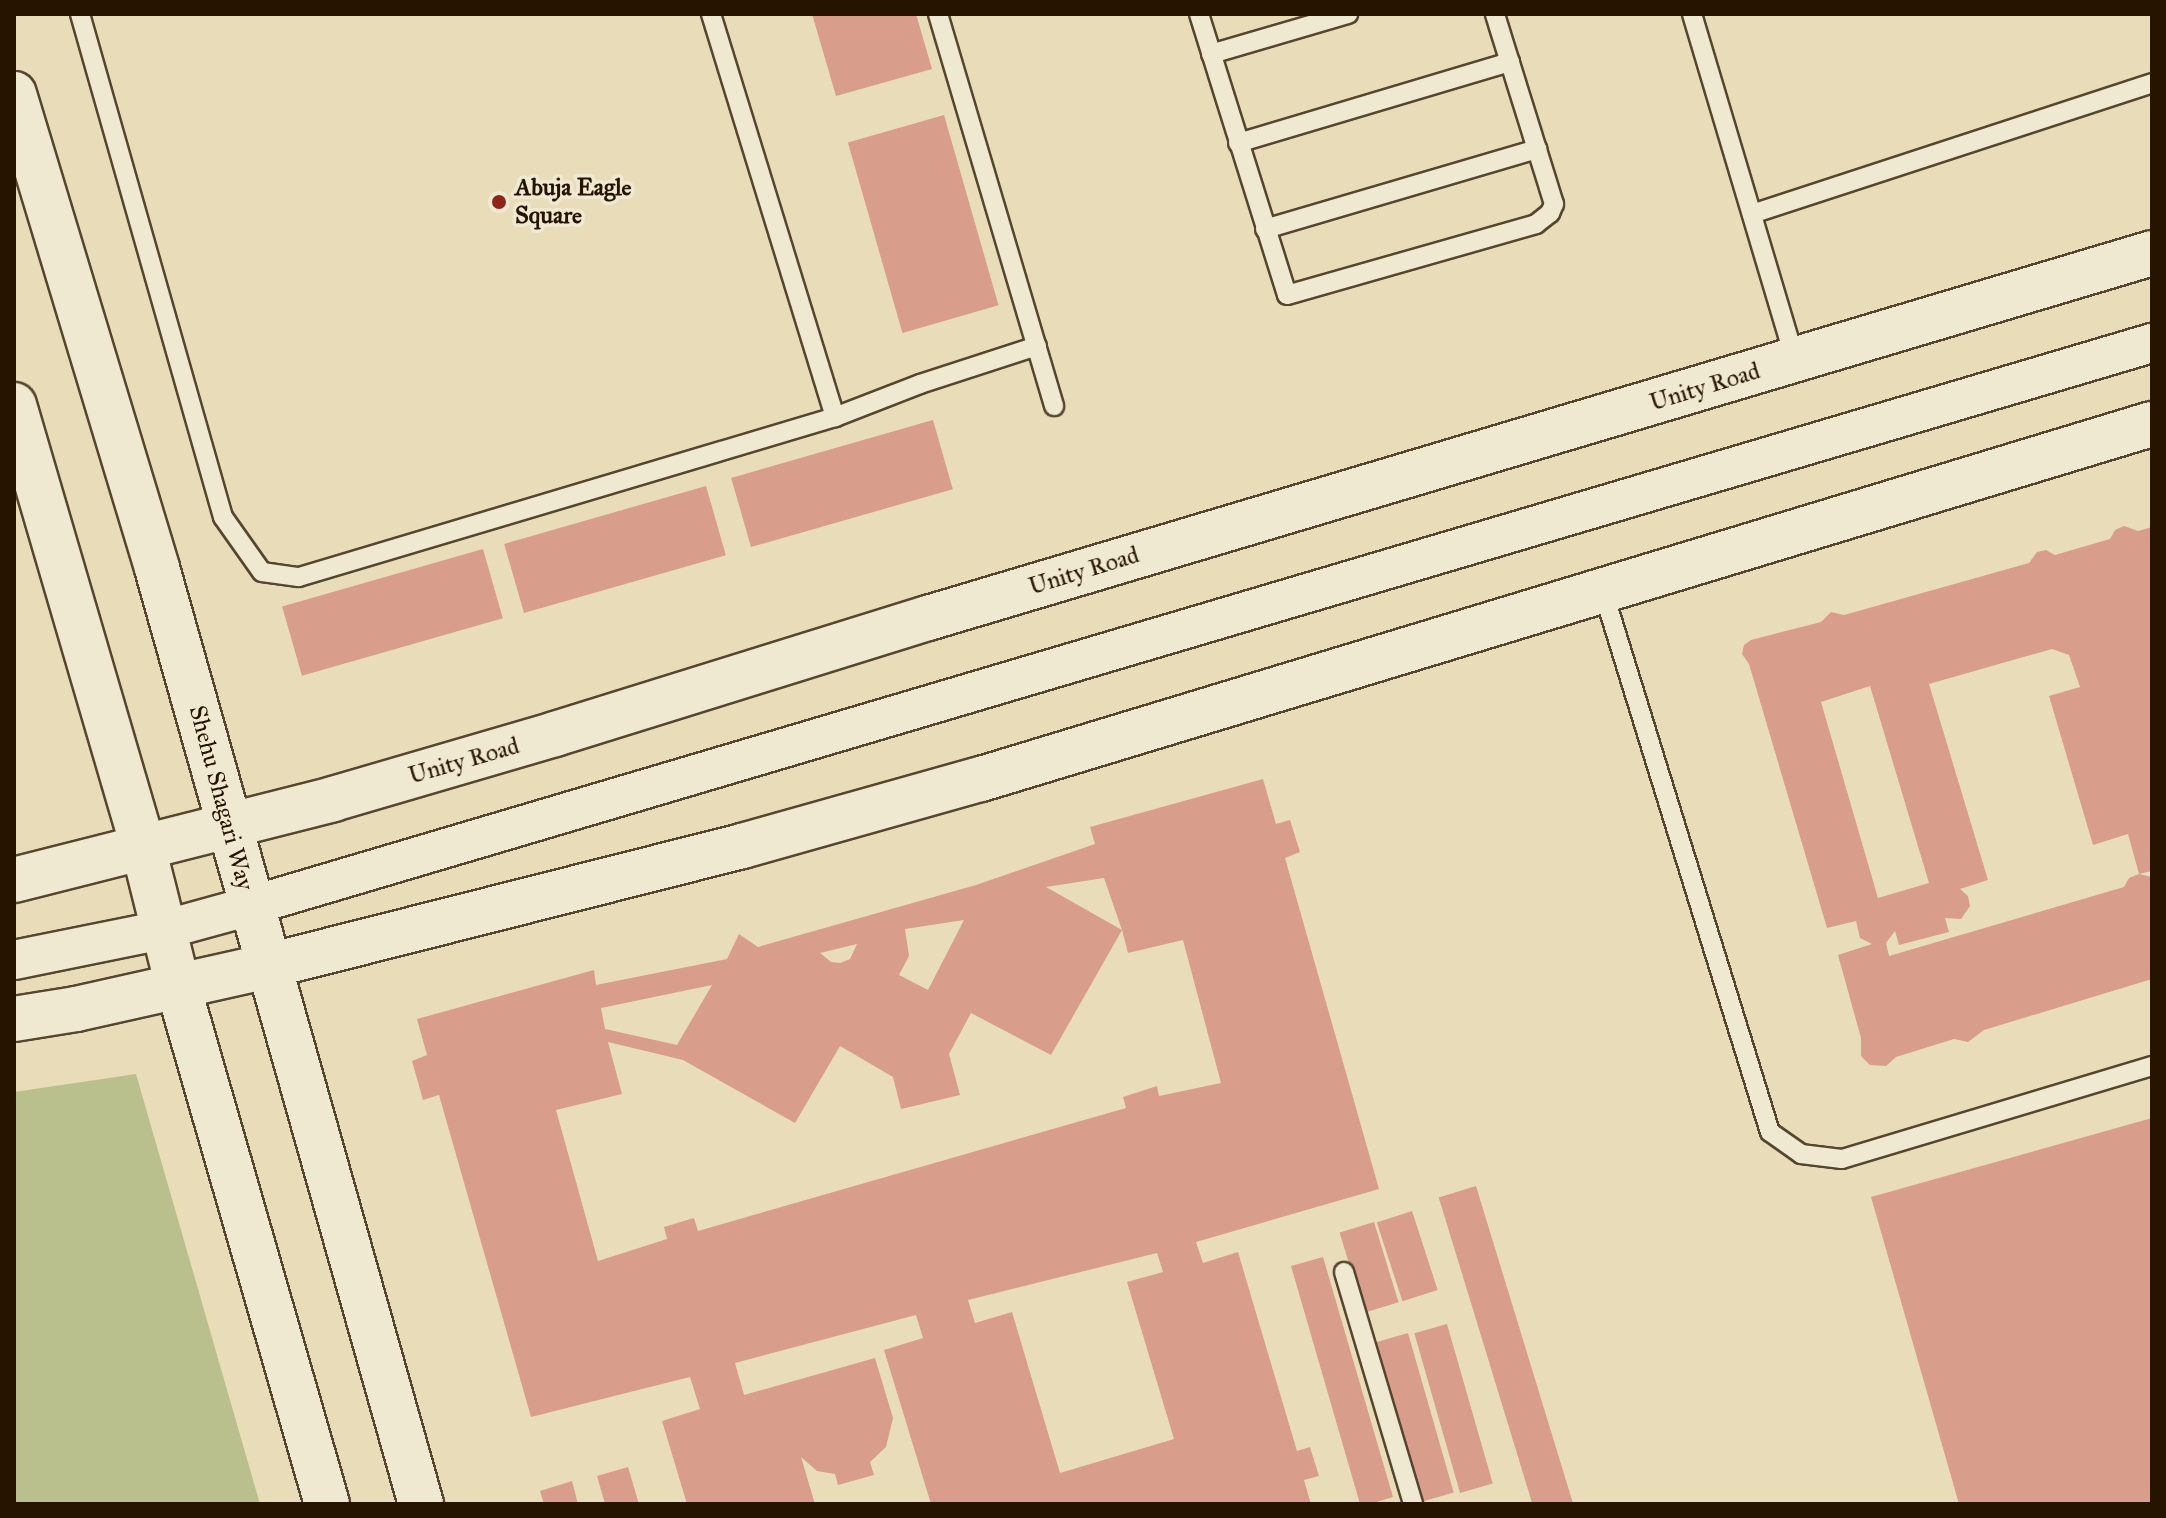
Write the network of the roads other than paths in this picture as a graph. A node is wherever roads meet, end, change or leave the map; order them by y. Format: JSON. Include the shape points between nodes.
{"nodes":[{"id":1,"x":80,"y":14,"type":"edge"},
{"id":2,"x":711,"y":14,"type":"edge"},
{"id":3,"x":938,"y":14,"type":"edge"},
{"id":4,"x":1199,"y":14,"type":"edge"},
{"id":5,"x":1348,"y":14,"type":"edge"},
{"id":6,"x":1495,"y":14,"type":"edge"},
{"id":7,"x":1692,"y":14,"type":"edge"},
{"id":8,"x":1211,"y":54,"type":"junction"},
{"id":9,"x":1510,"y":62,"type":"junction"},
{"id":10,"x":2152,"y":83,"type":"edge"},
{"id":11,"x":14,"y":94,"type":"edge"},
{"id":12,"x":1238,"y":143,"type":"junction"},
{"id":13,"x":1537,"y":149,"type":"junction"},
{"id":14,"x":1752,"y":214,"type":"junction"},
{"id":15,"x":1265,"y":229,"type":"junction"},
{"id":16,"x":2152,"y":253,"type":"edge"},
{"id":17,"x":2152,"y":343,"type":"edge"},
{"id":18,"x":1037,"y":346,"type":"junction"},
{"id":19,"x":1795,"y":361,"type":"junction"},
{"id":20,"x":14,"y":405,"type":"edge"},
{"id":21,"x":1054,"y":406,"type":"dead end"},
{"id":22,"x":835,"y":417,"type":"junction"},
{"id":23,"x":2152,"y":424,"type":"edge"},
{"id":24,"x":1602,"y":589,"type":"junction"},
{"id":25,"x":229,"y":827,"type":"junction"},
{"id":26,"x":143,"y":847,"type":"junction"},
{"id":27,"x":14,"y":880,"type":"edge"},
{"id":28,"x":250,"y":906,"type":"junction"},
{"id":29,"x":163,"y":930,"type":"junction"},
{"id":30,"x":14,"y":960,"type":"edge"},
{"id":31,"x":268,"y":966,"type":"junction"},
{"id":32,"x":178,"y":986,"type":"junction"},
{"id":33,"x":14,"y":1019,"type":"edge"},
{"id":34,"x":2152,"y":1066,"type":"edge"},
{"id":35,"x":1344,"y":1272,"type":"dead end"},
{"id":36,"x":327,"y":1504,"type":"edge"},
{"id":37,"x":421,"y":1504,"type":"edge"},
{"id":38,"x":1413,"y":1504,"type":"edge"}],
"edges":[{"from":1,"to":22,"type":"lane","via":[[223,517],[262,572],[299,577]]},
{"from":2,"to":22,"type":"lane"},
{"from":3,"to":18,"type":"lane"},
{"from":4,"to":8,"type":"lane"},
{"from":5,"to":8,"type":"lane"},
{"from":6,"to":9,"type":"lane"},
{"from":7,"to":14,"type":"lane"},
{"from":8,"to":12,"type":"lane"},
{"from":9,"to":12,"type":"lane"},
{"from":9,"to":13,"type":"lane"},
{"from":10,"to":14,"type":"lane"},
{"from":11,"to":25,"type":"street","name":"Shehu Shagari Way"},
{"from":12,"to":15,"type":"lane"},
{"from":13,"to":15,"type":"lane"},
{"from":13,"to":15,"type":"lane","via":[[1554,204],[1536,224],[1287,295]]},
{"from":14,"to":19,"type":"lane"},
{"from":16,"to":19,"type":"street","name":"Unity Road"},
{"from":17,"to":28,"type":"street"},
{"from":18,"to":21,"type":"lane"},
{"from":18,"to":22,"type":"lane"},
{"from":19,"to":25,"type":"street","name":"Unity Road"},
{"from":20,"to":26,"type":"street"},
{"from":23,"to":24,"type":"street"},
{"from":24,"to":31,"type":"street","via":[[981,779],[742,846]]},
{"from":24,"to":34,"type":"lane","via":[[1770,1132],[1801,1154],[1842,1159]]},
{"from":25,"to":26,"type":"street","name":"Unity Road"},
{"from":25,"to":28,"type":"street","name":"Shehu Shagari Way"},
{"from":26,"to":27,"type":"street","name":"Unity Road"},
{"from":26,"to":29,"type":"street"},
{"from":28,"to":29,"type":"street"},
{"from":28,"to":31,"type":"street","name":"Shehu Shagari Way"},
{"from":29,"to":30,"type":"street"},
{"from":29,"to":32,"type":"street"},
{"from":31,"to":32,"type":"street"},
{"from":31,"to":37,"type":"street","name":"Shehu Shagari Way"},
{"from":32,"to":33,"type":"street"},
{"from":32,"to":36,"type":"street"},
{"from":35,"to":38,"type":"lane"}]}
